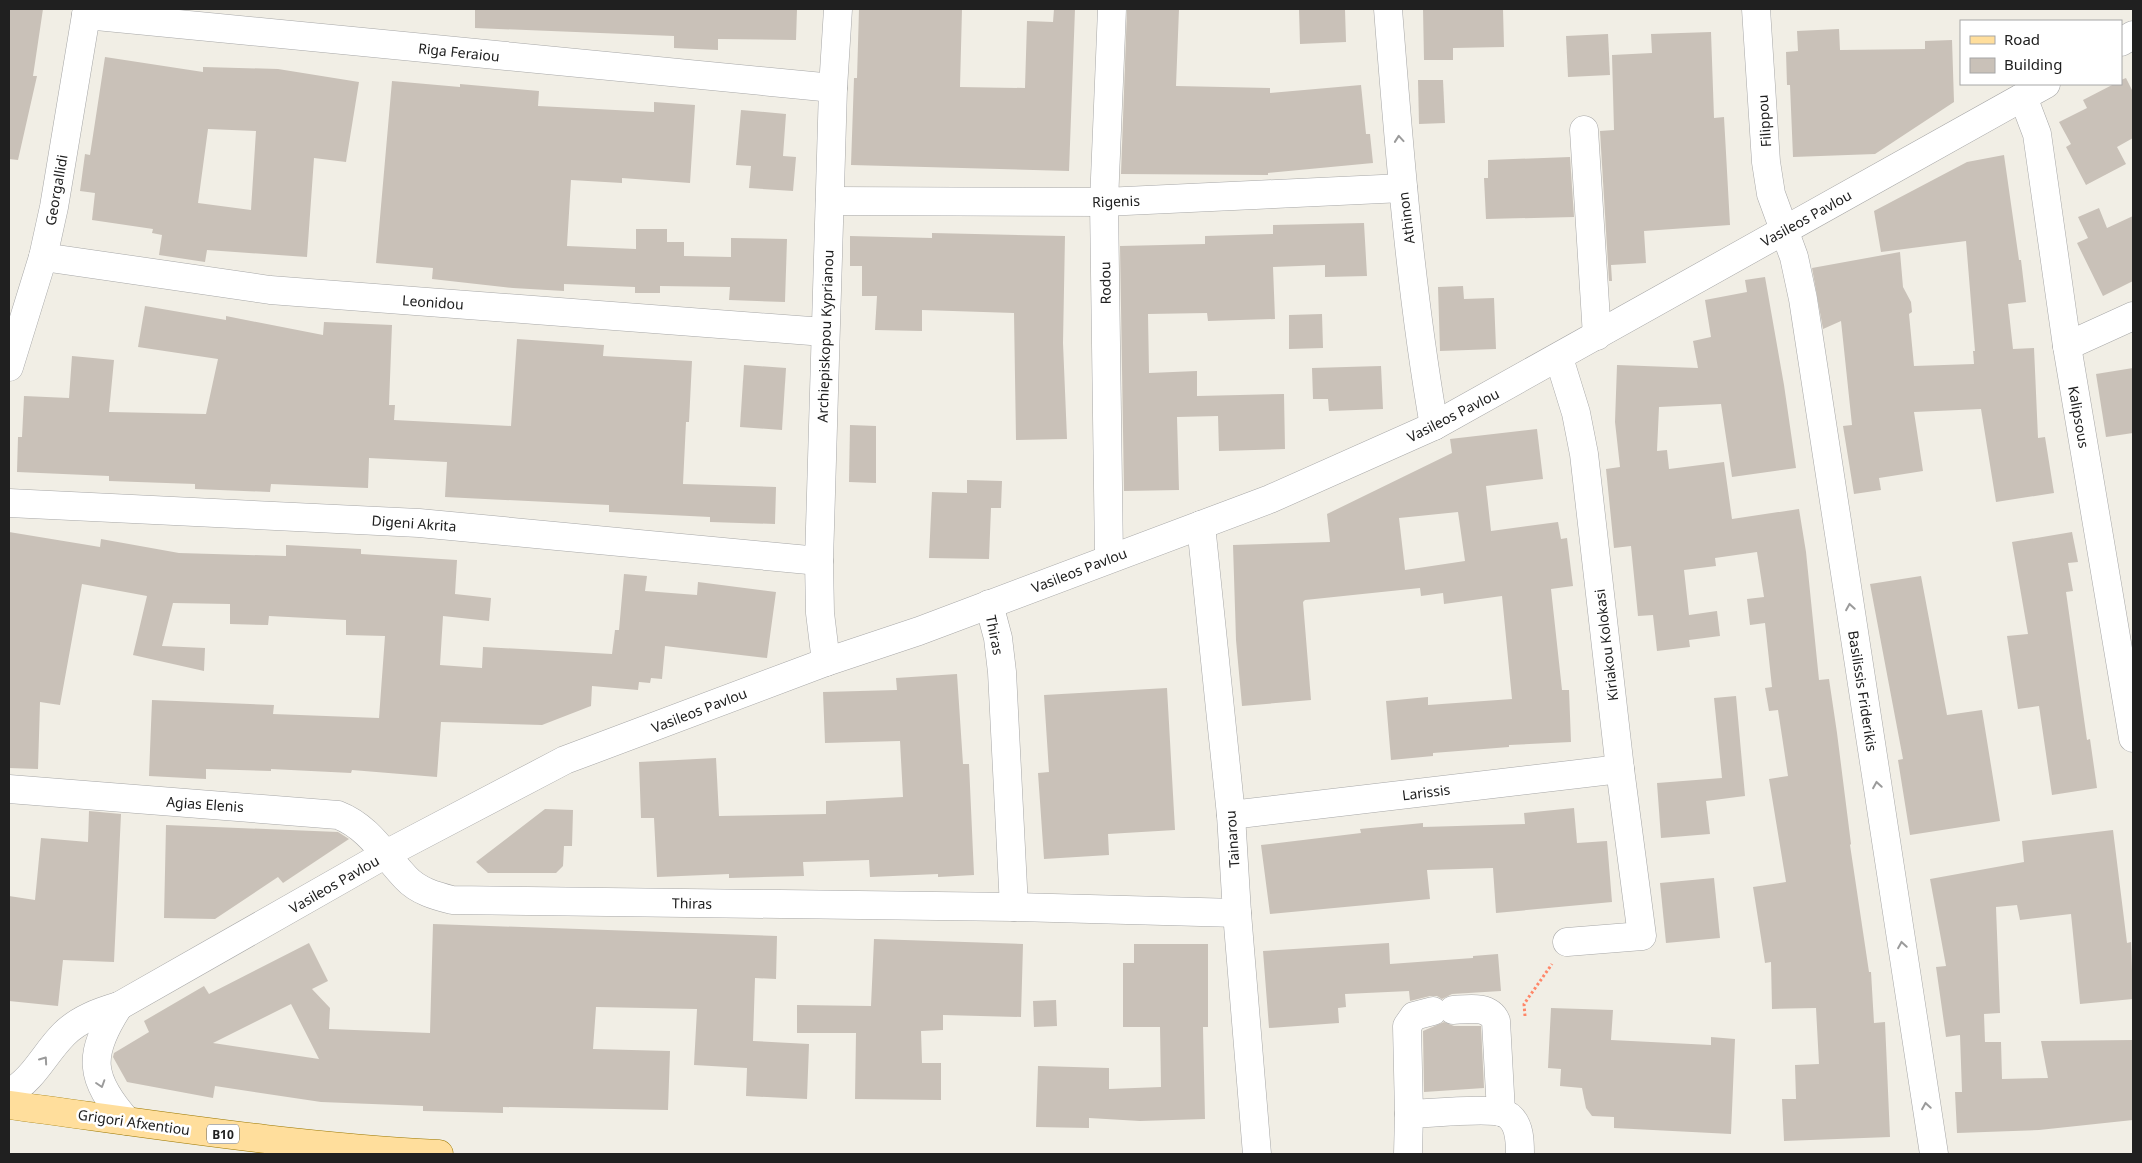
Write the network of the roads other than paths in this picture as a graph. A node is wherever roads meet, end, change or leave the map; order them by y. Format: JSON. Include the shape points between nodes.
{"nodes":[{"id":1,"x":838,"y":9,"type":"edge"},
{"id":2,"x":1112,"y":9,"type":"edge"},
{"id":3,"x":1388,"y":9,"type":"edge"},
{"id":4,"x":1756,"y":9,"type":"edge"},
{"id":5,"x":86,"y":12,"type":"edge"},
{"id":6,"x":2133,"y":35,"type":"edge"},
{"id":7,"x":2122,"y":41,"type":"edge"},
{"id":8,"x":2044,"y":85,"type":"edge"},
{"id":9,"x":833,"y":88,"type":"junction"},
{"id":10,"x":2022,"y":97,"type":"junction"},
{"id":11,"x":1584,"y":130,"type":"dead end"},
{"id":12,"x":1403,"y":188,"type":"junction"},
{"id":13,"x":830,"y":201,"type":"junction"},
{"id":14,"x":1104,"y":202,"type":"junction"},
{"id":15,"x":1784,"y":230,"type":"junction"},
{"id":16,"x":43,"y":257,"type":"junction"},
{"id":17,"x":2133,"y":316,"type":"edge"},
{"id":18,"x":824,"y":332,"type":"junction"},
{"id":19,"x":1597,"y":336,"type":"junction"},
{"id":20,"x":2067,"y":346,"type":"junction"},
{"id":21,"x":1559,"y":358,"type":"junction"},
{"id":22,"x":9,"y":367,"type":"edge"},
{"id":23,"x":1434,"y":426,"type":"junction"},
{"id":24,"x":9,"y":503,"type":"edge"},
{"id":25,"x":1201,"y":525,"type":"junction"},
{"id":26,"x":1109,"y":558,"type":"junction"},
{"id":27,"x":819,"y":561,"type":"junction"},
{"id":28,"x":2122,"y":599,"type":"edge"},
{"id":29,"x":989,"y":604,"type":"junction"},
{"id":30,"x":826,"y":662,"type":"junction"},
{"id":31,"x":2133,"y":738,"type":"edge"},
{"id":32,"x":1620,"y":770,"type":"junction"},
{"id":33,"x":9,"y":789,"type":"edge"},
{"id":34,"x":1231,"y":815,"type":"junction"},
{"id":35,"x":386,"y":854,"type":"junction"},
{"id":36,"x":1014,"y":906,"type":"junction"},
{"id":37,"x":1237,"y":913,"type":"junction"},
{"id":38,"x":1567,"y":942,"type":"road end"},
{"id":39,"x":119,"y":1006,"type":"junction"},
{"id":40,"x":9,"y":1093,"type":"edge"},
{"id":41,"x":9,"y":1105,"type":"edge"},
{"id":42,"x":1501,"y":1112,"type":"junction"},
{"id":43,"x":1410,"y":1114,"type":"junction"},
{"id":44,"x":128,"y":1121,"type":"junction"},
{"id":45,"x":374,"y":1153,"type":"edge"},
{"id":46,"x":439,"y":1154,"type":"edge"},
{"id":47,"x":1257,"y":1154,"type":"edge"},
{"id":48,"x":1408,"y":1154,"type":"edge"},
{"id":49,"x":1520,"y":1154,"type":"edge"},
{"id":50,"x":1934,"y":1154,"type":"edge"}],
"edges":[{"from":1,"to":9,"type":"street","name":"Archiepiskopou Kyprianou"},
{"from":2,"to":14,"type":"street","name":"Rodou"},
{"from":12,"to":3,"type":"street","name":"Athinon","one_way":true},
{"from":4,"to":15,"type":"street","name":"Filippou","via":[[1766,162],[1771,194]]},
{"from":5,"to":9,"type":"street","name":"Riga Feraiou"},
{"from":5,"to":16,"type":"street","name":"Georgallidi"},
{"from":6,"to":7,"type":"street"},
{"from":8,"to":10,"type":"street","name":"Vasileos Pavlou"},
{"from":9,"to":13,"type":"street","name":"Archiepiskopou Kyprianou"},
{"from":10,"to":15,"type":"street","name":"Vasileos Pavlou"},
{"from":10,"to":20,"type":"street","name":"Kalipsous","via":[[2037,134]]},
{"from":11,"to":19,"type":"street"},
{"from":12,"to":14,"type":"street","name":"Rigenis"},
{"from":12,"to":23,"type":"street","name":"Athinon","via":[[1423,363]]},
{"from":13,"to":14,"type":"street","name":"Rigenis"},
{"from":13,"to":18,"type":"street","name":"Archiepiskopou Kyprianou"},
{"from":14,"to":26,"type":"street","name":"Rodou"},
{"from":15,"to":19,"type":"street","name":"Vasileos Pavlou"},
{"from":50,"to":15,"type":"street","name":"Basilissis Friderikis","one_way":true,"via":[[1803,299]]},
{"from":16,"to":18,"type":"street","name":"Leonidou","via":[[270,290]]},
{"from":16,"to":22,"type":"street","name":"Georgallidi"},
{"from":17,"to":20,"type":"street"},
{"from":18,"to":27,"type":"street","name":"Archiepiskopou Kyprianou"},
{"from":19,"to":21,"type":"street","name":"Vasileos Pavlou"},
{"from":20,"to":28,"type":"street","name":"Kalipsous"},
{"from":21,"to":23,"type":"street","name":"Vasileos Pavlou"},
{"from":21,"to":32,"type":"street","name":"Kiriakou Kolokasi","via":[[1576,413],[1584,454]]},
{"from":23,"to":25,"type":"street","name":"Vasileos Pavlou","via":[[1270,499]]},
{"from":24,"to":27,"type":"street","name":"Digeni Akrita","via":[[419,522]]},
{"from":25,"to":26,"type":"street","name":"Vasileos Pavlou"},
{"from":25,"to":34,"type":"street","name":"Tainarou"},
{"from":26,"to":29,"type":"street","name":"Vasileos Pavlou"},
{"from":27,"to":30,"type":"street","name":"Archiepiskopou Kyprianou","via":[[820,613]]},
{"from":28,"to":31,"type":"street","name":"Kalipsous"},
{"from":29,"to":30,"type":"street","name":"Vasileos Pavlou"},
{"from":29,"to":36,"type":"street","name":"Thiras","via":[[1002,672]]},
{"from":30,"to":35,"type":"street","name":"Vasileos Pavlou","via":[[565,760]]},
{"from":32,"to":34,"type":"street","name":"Larissis"},
{"from":32,"to":38,"type":"street","name":"Kiriakou Kolokasi","via":[[1642,936]]},
{"from":33,"to":35,"type":"street","name":"Agias Elenis","via":[[338,815],[361,827]]},
{"from":34,"to":37,"type":"street","name":"Tainarou"},
{"from":35,"to":36,"type":"street","name":"Thiras","via":[[407,879],[422,890],[452,900]]},
{"from":35,"to":39,"type":"street","name":"Vasileos Pavlou"},
{"from":36,"to":37,"type":"street","name":"Thiras"},
{"from":37,"to":47,"type":"street","name":"Tainarou"},
{"from":40,"to":39,"type":"street","name":"Vasileos Pavlou","one_way":true,"via":[[35,1072],[65,1033],[84,1019]]},
{"from":39,"to":44,"type":"street","name":"Vasileos Pavlou","one_way":true,"via":[[101,1036],[97,1050],[98,1075],[104,1093]]},
{"from":41,"to":44,"type":"main road","name":"Grigori Afxentiou","number":"B10"},
{"from":42,"to":43,"type":"street"},
{"from":42,"to":43,"type":"street","via":[[1496,1021],[1487,1010],[1443,1011],[1414,1016],[1407,1026]]},
{"from":42,"to":49,"type":"street","via":[[1516,1126]]},
{"from":43,"to":48,"type":"street"},
{"from":44,"to":45,"type":"main road","name":"Grigori Afxentiou","number":"B10"},
{"from":45,"to":46,"type":"main road","name":"Grigori Afxentiou","number":"B10"}]}
